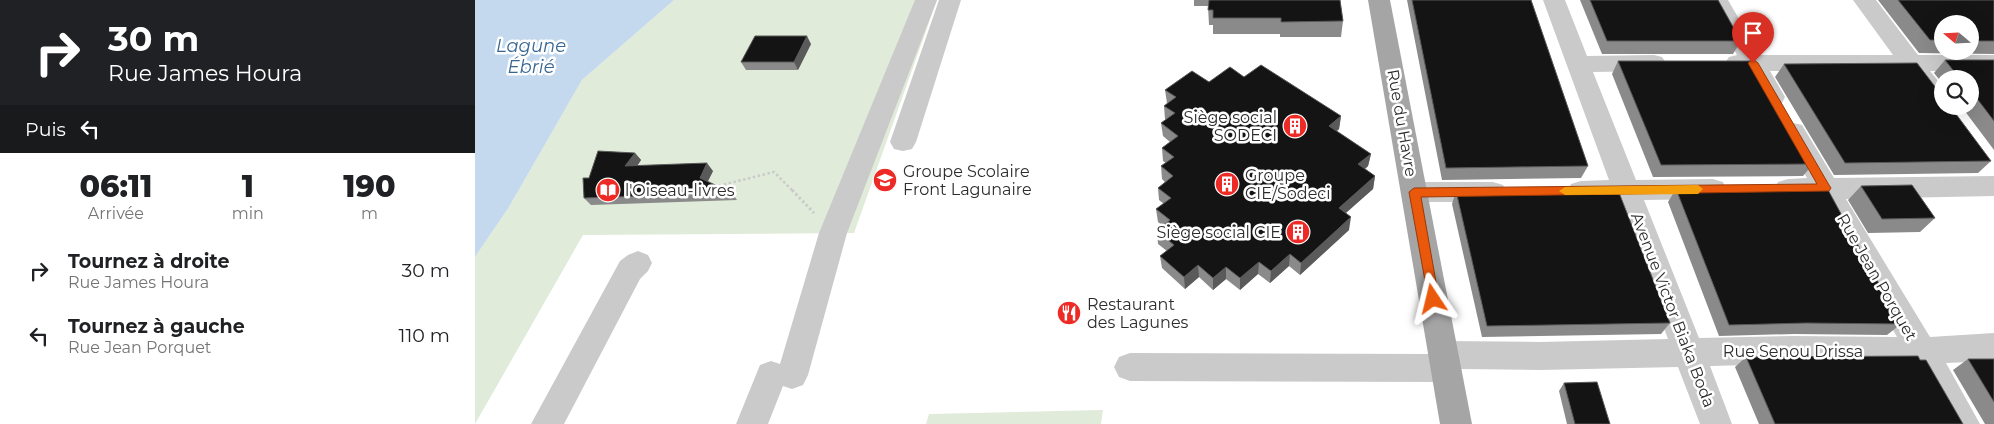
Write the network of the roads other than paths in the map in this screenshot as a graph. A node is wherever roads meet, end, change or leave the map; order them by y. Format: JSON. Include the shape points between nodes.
{"nodes":[{"id":1,"x":926,"y":0,"type":"edge"},
{"id":2,"x":950,"y":0,"type":"edge"},
{"id":3,"x":1379,"y":0,"type":"edge"},
{"id":4,"x":1554,"y":0,"type":"edge"},
{"id":5,"x":1717,"y":0,"type":"edge"},
{"id":6,"x":1864,"y":0,"type":"edge"},
{"id":7,"x":1675,"y":63,"type":"edge"},
{"id":8,"x":1714,"y":63,"type":"edge"},
{"id":9,"x":1753,"y":63,"type":"junction"},
{"id":10,"x":1911,"y":63,"type":"junction"},
{"id":11,"x":1994,"y":63,"type":"edge"},
{"id":12,"x":1578,"y":64,"type":"junction"},
{"id":13,"x":1934,"y":94,"type":"edge"},
{"id":14,"x":903,"y":142,"type":"dead end"},
{"id":15,"x":1992,"y":174,"type":"edge"},
{"id":16,"x":1825,"y":188,"type":"junction"},
{"id":17,"x":1736,"y":189,"type":"edge"},
{"id":18,"x":1765,"y":189,"type":"edge"},
{"id":19,"x":1627,"y":190,"type":"junction"},
{"id":20,"x":1518,"y":191,"type":"edge"},
{"id":21,"x":1557,"y":191,"type":"edge"},
{"id":22,"x":1414,"y":192,"type":"junction"},
{"id":23,"x":638,"y":263,"type":"dead end"},
{"id":24,"x":1994,"y":347,"type":"edge"},
{"id":25,"x":1920,"y":351,"type":"junction"},
{"id":26,"x":1689,"y":352,"type":"junction"},
{"id":27,"x":1444,"y":361,"type":"junction"},
{"id":28,"x":1130,"y":367,"type":"dead end"},
{"id":29,"x":547,"y":424,"type":"edge"},
{"id":30,"x":753,"y":424,"type":"edge"},
{"id":31,"x":1455,"y":424,"type":"edge"},
{"id":32,"x":1717,"y":424,"type":"edge"},
{"id":33,"x":1964,"y":424,"type":"edge"}],
"edges":[{"from":1,"to":30,"type":"street","via":[[833,233],[781,375]]},
{"from":2,"to":14,"type":"street"},
{"from":3,"to":22,"type":"main road","name":"Rue du Havre"},
{"from":4,"to":12,"type":"street","name":"Avenue Victor Biaka Boda"},
{"from":5,"to":9,"type":"street","name":"Rue Jean Porquet"},
{"from":6,"to":10,"type":"street"},
{"from":7,"to":12,"type":"street"},
{"from":8,"to":9,"type":"street"},
{"from":9,"to":10,"type":"street"},
{"from":9,"to":16,"type":"street","name":"Rue Jean Porquet"},
{"from":10,"to":11,"type":"street"},
{"from":10,"to":13,"type":"street"},
{"from":12,"to":19,"type":"street","name":"Avenue Victor Biaka Boda"},
{"from":15,"to":16,"type":"street"},
{"from":16,"to":18,"type":"street"},
{"from":16,"to":25,"type":"street","name":"Rue Jean Porquet"},
{"from":17,"to":19,"type":"street"},
{"from":19,"to":21,"type":"street"},
{"from":19,"to":26,"type":"street","name":"Avenue Victor Biaka Boda"},
{"from":20,"to":22,"type":"street"},
{"from":22,"to":27,"type":"main road","name":"Rue du Havre"},
{"from":23,"to":29,"type":"street","via":[[630,270]]},
{"from":24,"to":25,"type":"street","name":"Rue Senou Drissa"},
{"from":25,"to":26,"type":"street","name":"Rue Senou Drissa"},
{"from":25,"to":33,"type":"street","name":"Rue Jean Porquet"},
{"from":26,"to":27,"type":"street","name":"Rue Senou Drissa"},
{"from":26,"to":32,"type":"street","name":"Avenue Victor Biaka Boda"},
{"from":27,"to":28,"type":"street","name":"Rue Senou Drissa"},
{"from":27,"to":31,"type":"main road","name":"Rue du Havre"}]}
